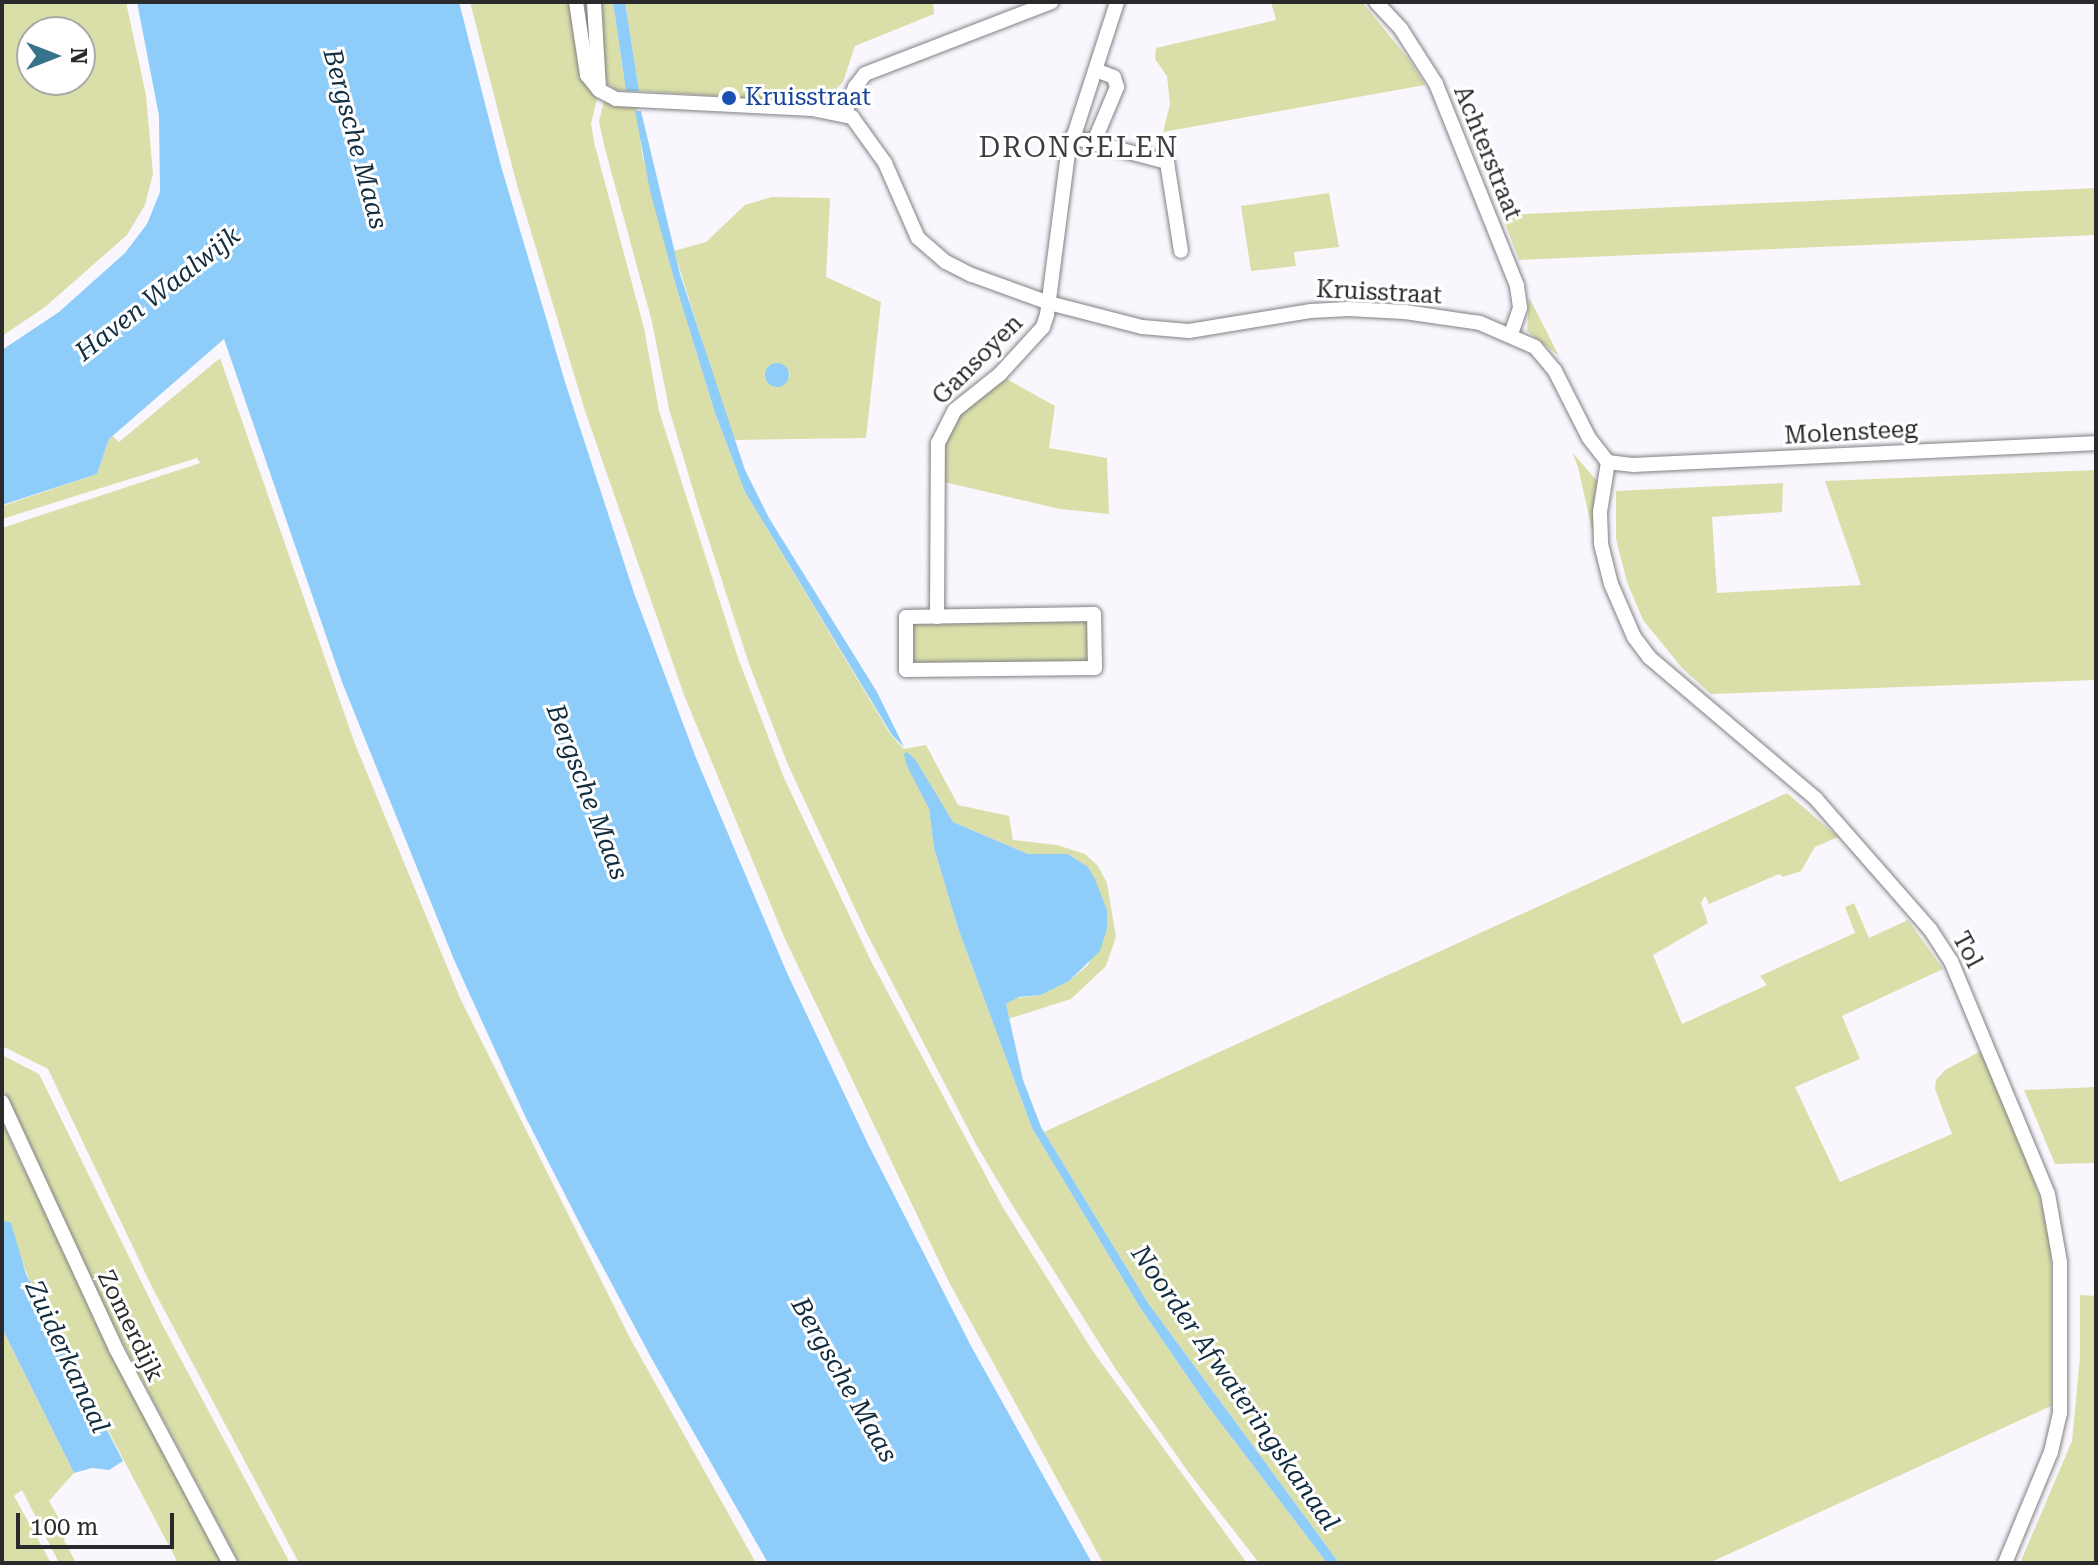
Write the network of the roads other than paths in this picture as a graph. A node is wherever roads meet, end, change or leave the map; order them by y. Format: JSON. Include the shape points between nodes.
{"nodes":[{"id":1,"x":576,"y":2,"type":"edge"},
{"id":2,"x":594,"y":2,"type":"edge"},
{"id":3,"x":1052,"y":2,"type":"edge"},
{"id":4,"x":1117,"y":2,"type":"edge"},
{"id":5,"x":1376,"y":2,"type":"edge"},
{"id":6,"x":1096,"y":70,"type":"junction"},
{"id":7,"x":599,"y":90,"type":"junction"},
{"id":8,"x":845,"y":113,"type":"junction"},
{"id":9,"x":1072,"y":137,"type":"junction"},
{"id":10,"x":1094,"y":142,"type":"junction"},
{"id":11,"x":1181,"y":251,"type":"dead end"},
{"id":12,"x":1049,"y":303,"type":"junction"},
{"id":13,"x":1511,"y":334,"type":"junction"},
{"id":14,"x":2096,"y":443,"type":"edge"},
{"id":15,"x":1608,"y":462,"type":"junction"},
{"id":16,"x":937,"y":617,"type":"junction"},
{"id":17,"x":2,"y":1102,"type":"edge"},
{"id":18,"x":230,"y":1563,"type":"edge"},
{"id":19,"x":2005,"y":1563,"type":"edge"}],
"edges":[{"from":1,"to":7,"type":"street","via":[[583,61]]},
{"from":2,"to":7,"type":"street"},
{"from":3,"to":8,"type":"street","via":[[865,74]]},
{"from":4,"to":6,"type":"street","name":"Gansoyen"},
{"from":5,"to":13,"type":"street","name":"Achterstraat","via":[[1401,29],[1436,84],[1517,286],[1520,308]]},
{"from":6,"to":9,"type":"street","name":"Gansoyen"},
{"from":6,"to":10,"type":"street","via":[[1114,77],[1117,87]]},
{"from":7,"to":8,"type":"street","via":[[616,99]]},
{"from":8,"to":12,"type":"street","name":"Kruisstraat","via":[[885,163],[912,230],[927,248],[972,275]]},
{"from":9,"to":10,"type":"street"},
{"from":9,"to":12,"type":"street","name":"Gansoyen"},
{"from":10,"to":11,"type":"street","via":[[1167,162]]},
{"from":12,"to":13,"type":"street","name":"Kruisstraat","via":[[1170,330],[1348,309],[1441,317]]},
{"from":12,"to":16,"type":"street","name":"Gansoyen","via":[[1043,327],[955,410],[938,443]]},
{"from":13,"to":15,"type":"street","name":"Kruisstraat","via":[[1535,347],[1555,371],[1589,438]]},
{"from":14,"to":15,"type":"street","name":"Molensteeg","via":[[1650,465]]},
{"from":15,"to":19,"type":"street","name":"Tol","via":[[1601,544],[1634,637],[1650,658],[1816,799],[1930,929],[1951,961],[2048,1194],[2060,1262],[2060,1413],[2051,1452]]},
{"from":16,"to":16,"type":"street","via":[[1094,614],[1095,668],[906,670],[906,617]]},
{"from":17,"to":18,"type":"street","name":"Zomerdijk","via":[[116,1349]]}]}
